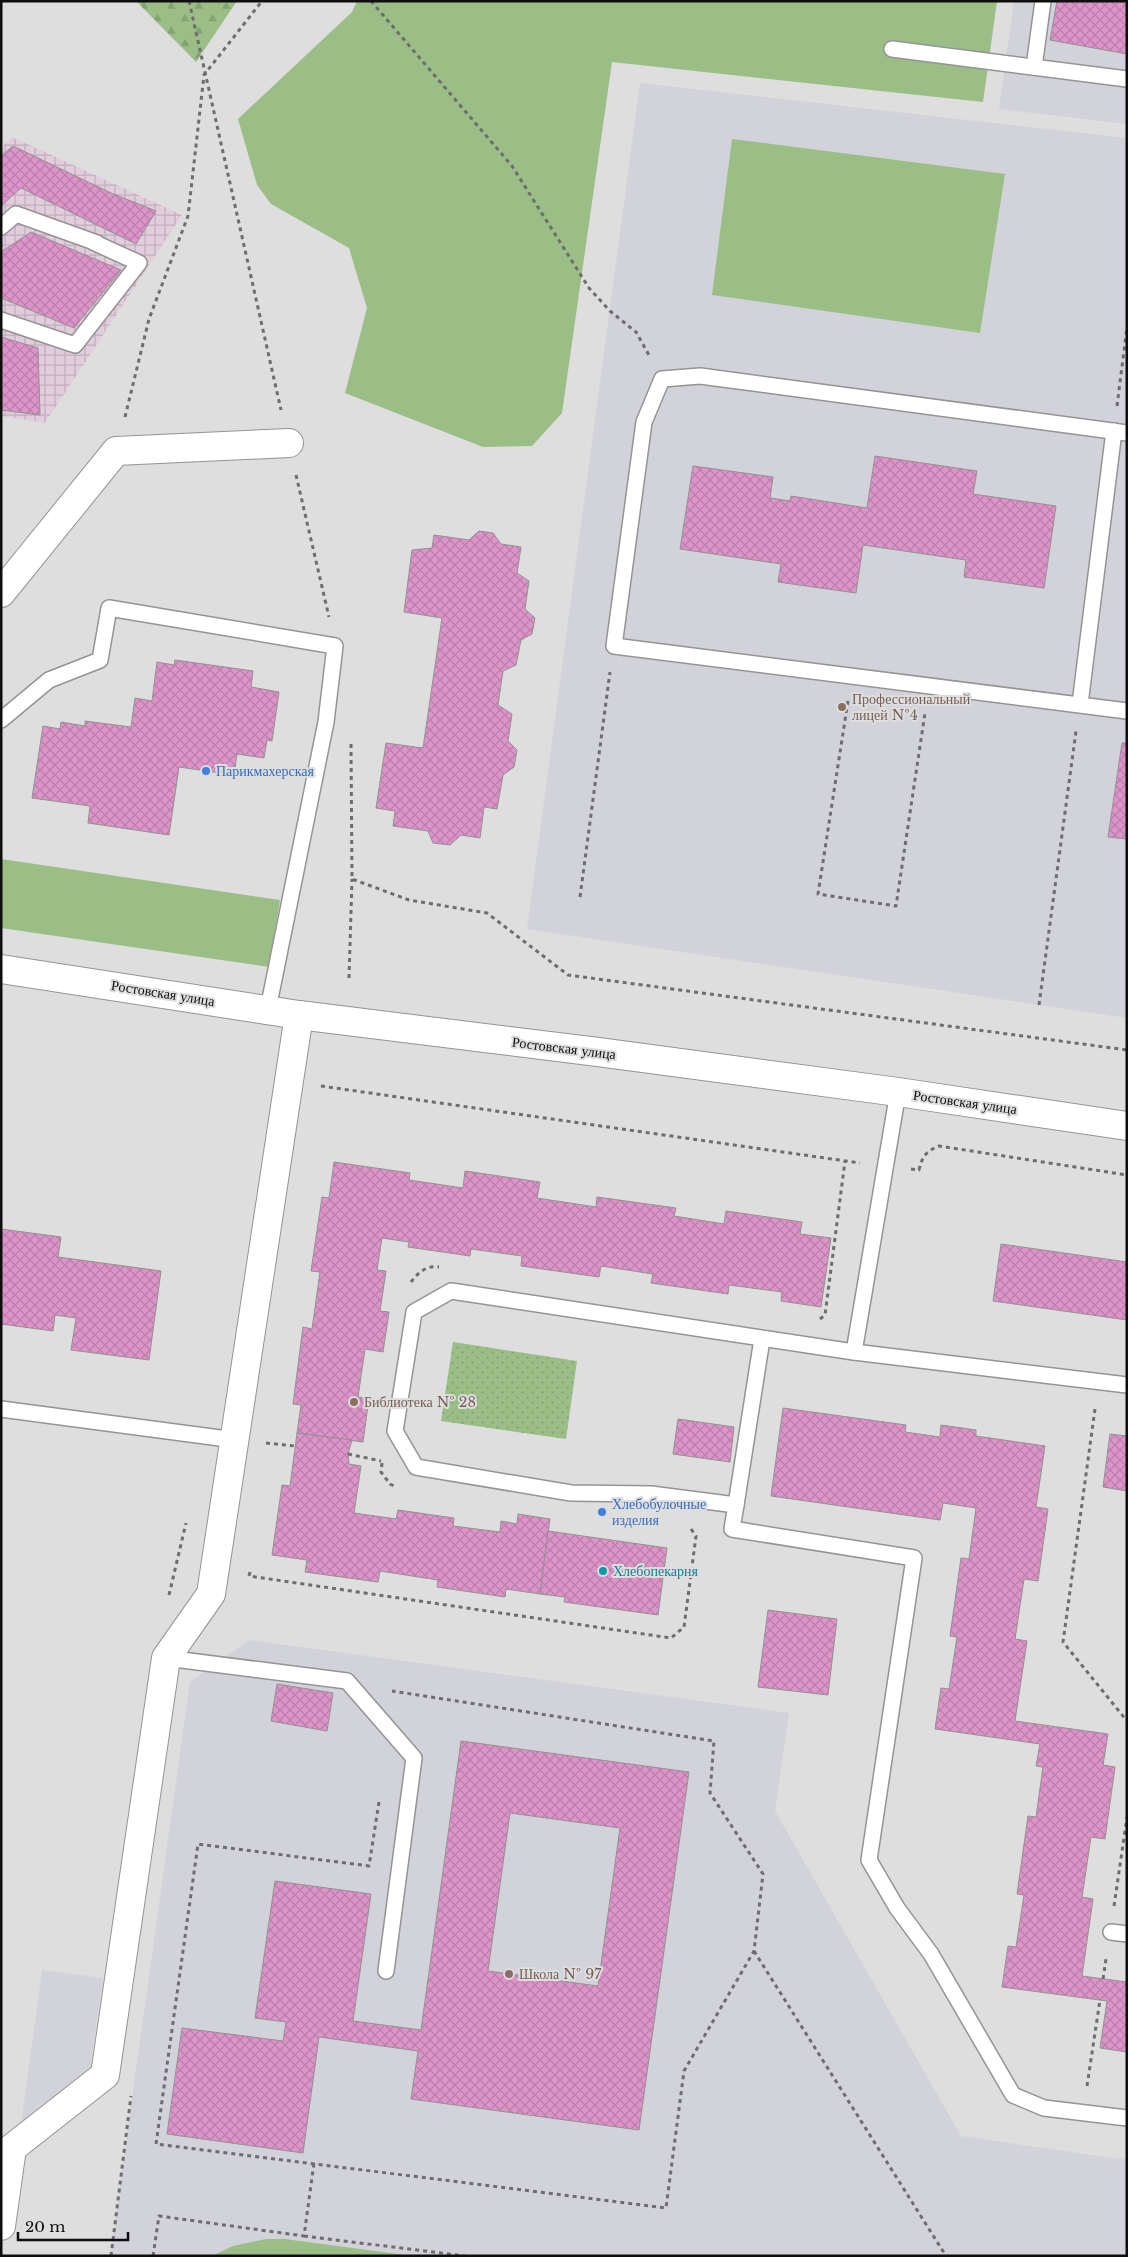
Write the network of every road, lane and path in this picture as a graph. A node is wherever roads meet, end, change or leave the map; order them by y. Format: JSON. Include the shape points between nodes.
{"nodes":[{"id":1,"x":189,"y":1,"type":"edge"},
{"id":2,"x":262,"y":1,"type":"edge"},
{"id":3,"x":371,"y":1,"type":"edge"},
{"id":4,"x":1043,"y":1,"type":"edge"},
{"id":5,"x":892,"y":50,"type":"dead end"},
{"id":6,"x":1034,"y":67,"type":"junction"},
{"id":7,"x":204,"y":74,"type":"junction"},
{"id":8,"x":1127,"y":79,"type":"edge"},
{"id":9,"x":1,"y":228,"type":"edge"},
{"id":10,"x":1,"y":320,"type":"edge"},
{"id":11,"x":1127,"y":327,"type":"edge"},
{"id":12,"x":662,"y":379,"type":"junction"},
{"id":13,"x":1120,"y":432,"type":"edge"},
{"id":14,"x":289,"y":443,"type":"junction"},
{"id":15,"x":116,"y":451,"type":"junction"},
{"id":16,"x":1,"y":593,"type":"edge"},
{"id":17,"x":335,"y":646,"type":"junction"},
{"id":18,"x":614,"y":646,"type":"junction"},
{"id":19,"x":852,"y":676,"type":"junction"},
{"id":20,"x":930,"y":686,"type":"junction"},
{"id":21,"x":1080,"y":704,"type":"junction"},
{"id":22,"x":1127,"y":710,"type":"edge"},
{"id":23,"x":1,"y":720,"type":"edge"},
{"id":24,"x":351,"y":739,"type":"dead end"},
{"id":25,"x":352,"y":879,"type":"junction"},
{"id":26,"x":580,"y":897,"type":"dead end"},
{"id":27,"x":1,"y":969,"type":"edge"},
{"id":28,"x":349,"y":978,"type":"dead end"},
{"id":29,"x":1039,"y":1005,"type":"dead end"},
{"id":30,"x":268,"y":1009,"type":"junction"},
{"id":31,"x":299,"y":1015,"type":"junction"},
{"id":32,"x":1127,"y":1050,"type":"edge"},
{"id":33,"x":316,"y":1085,"type":"dead end"},
{"id":34,"x":323,"y":1086,"type":"junction"},
{"id":35,"x":898,"y":1092,"type":"junction"},
{"id":36,"x":322,"y":1096,"type":"dead end"},
{"id":37,"x":1127,"y":1126,"type":"edge"},
{"id":38,"x":845,"y":1161,"type":"junction"},
{"id":39,"x":886,"y":1166,"type":"junction"},
{"id":40,"x":1127,"y":1175,"type":"edge"},
{"id":41,"x":442,"y":1267,"type":"dead end"},
{"id":42,"x":408,"y":1289,"type":"dead end"},
{"id":43,"x":816,"y":1322,"type":"dead end"},
{"id":44,"x":762,"y":1339,"type":"junction"},
{"id":45,"x":854,"y":1352,"type":"junction"},
{"id":46,"x":1098,"y":1381,"type":"junction"},
{"id":47,"x":1127,"y":1385,"type":"edge"},
{"id":48,"x":1,"y":1409,"type":"edge"},
{"id":49,"x":271,"y":1434,"type":"dead end"},
{"id":50,"x":235,"y":1440,"type":"junction"},
{"id":51,"x":268,"y":1453,"type":"dead end"},
{"id":52,"x":382,"y":1454,"type":"dead end"},
{"id":53,"x":401,"y":1490,"type":"dead end"},
{"id":54,"x":736,"y":1505,"type":"junction"},
{"id":55,"x":687,"y":1523,"type":"dead end"},
{"id":56,"x":251,"y":1567,"type":"dead end"},
{"id":57,"x":166,"y":1658,"type":"junction"},
{"id":58,"x":347,"y":1681,"type":"junction"},
{"id":59,"x":395,"y":1692,"type":"junction"},
{"id":60,"x":1127,"y":1720,"type":"edge"},
{"id":61,"x":390,"y":1729,"type":"junction"},
{"id":62,"x":379,"y":1798,"type":"dead end"},
{"id":63,"x":1127,"y":1817,"type":"edge"},
{"id":64,"x":1111,"y":1932,"type":"joint"},
{"id":65,"x":1127,"y":1934,"type":"edge"},
{"id":66,"x":754,"y":1951,"type":"junction"},
{"id":67,"x":386,"y":1971,"type":"dead end"},
{"id":68,"x":1100,"y":2000,"type":"dead end"},
{"id":69,"x":1083,"y":2112,"type":"junction"},
{"id":70,"x":1127,"y":2118,"type":"edge"},
{"id":71,"x":314,"y":2163,"type":"junction"},
{"id":72,"x":5,"y":2173,"type":"edge"},
{"id":73,"x":1,"y":2226,"type":"edge"},
{"id":74,"x":304,"y":2236,"type":"junction"},
{"id":75,"x":153,"y":2256,"type":"edge"},
{"id":76,"x":465,"y":2256,"type":"edge"},
{"id":77,"x":946,"y":2256,"type":"edge"}],
"edges":[{"from":1,"to":7,"type":"path"},
{"from":2,"to":7,"type":"path"},
{"from":3,"to":12,"type":"path","via":[[512,166],[589,288],[636,332]]},
{"from":4,"to":6,"type":"lane"},
{"from":5,"to":6,"type":"lane"},
{"from":6,"to":8,"type":"lane"},
{"from":7,"to":14,"type":"path"},
{"from":7,"to":15,"type":"path","via":[[188,216],[149,318]]},
{"from":9,"to":10,"type":"lane","via":[[16,214],[95,242],[139,264],[75,345]]},
{"from":11,"to":13,"type":"path"},
{"from":12,"to":13,"type":"lane","via":[[700,376]]},
{"from":12,"to":18,"type":"lane","via":[[644,422]]},
{"from":13,"to":21,"type":"lane"},
{"from":14,"to":15,"type":"street"},
{"from":14,"to":17,"type":"path"},
{"from":15,"to":16,"type":"street"},
{"from":17,"to":23,"type":"lane","via":[[109,608],[100,660],[49,680]]},
{"from":17,"to":30,"type":"lane","via":[[326,722]]},
{"from":18,"to":19,"type":"lane"},
{"from":18,"to":26,"type":"path"},
{"from":19,"to":20,"type":"lane"},
{"from":19,"to":20,"type":"path","via":[[818,894],[896,906]]},
{"from":20,"to":21,"type":"lane"},
{"from":21,"to":22,"type":"lane"},
{"from":21,"to":29,"type":"path"},
{"from":24,"to":25,"type":"path"},
{"from":25,"to":28,"type":"path"},
{"from":25,"to":32,"type":"path","via":[[409,900],[487,913],[568,975]]},
{"from":27,"to":30,"type":"street","name":"Ростовская улица"},
{"from":30,"to":31,"type":"street","name":"Ростовская улица"},
{"from":31,"to":35,"type":"street","name":"Ростовская улица"},
{"from":31,"to":50,"type":"street"},
{"from":33,"to":34,"type":"path"},
{"from":34,"to":36,"type":"path"},
{"from":34,"to":38,"type":"path"},
{"from":35,"to":37,"type":"street","name":"Ростовская улица"},
{"from":35,"to":39,"type":"lane"},
{"from":38,"to":39,"type":"path"},
{"from":38,"to":43,"type":"path","via":[[825,1315]]},
{"from":39,"to":40,"type":"path","via":[[919,1170],[928,1151],[939,1146]]},
{"from":39,"to":45,"type":"lane"},
{"from":41,"to":42,"type":"path","via":[[432,1266],[419,1272]]},
{"from":44,"to":45,"type":"lane"},
{"from":44,"to":54,"type":"lane"},
{"from":44,"to":54,"type":"lane","via":[[450,1291],[414,1312],[395,1431],[416,1467],[571,1493],[651,1494]]},
{"from":45,"to":46,"type":"lane"},
{"from":46,"to":47,"type":"lane"},
{"from":46,"to":60,"type":"path","via":[[1063,1642]]},
{"from":48,"to":50,"type":"lane"},
{"from":49,"to":51,"type":"path"},
{"from":50,"to":57,"type":"street","via":[[211,1594]]},
{"from":52,"to":53,"type":"path","via":[[381,1472],[390,1484]]},
{"from":54,"to":69,"type":"lane","via":[[732,1529],[914,1558],[869,1860],[897,1908],[931,1954],[1013,2095],[1044,2108]]},
{"from":55,"to":56,"type":"path","via":[[696,1536],[684,1627],[671,1638],[249,1576]]},
{"from":57,"to":58,"type":"lane"},
{"from":57,"to":72,"type":"street","via":[[105,2075],[12,2148]]},
{"from":58,"to":59,"type":"path"},
{"from":58,"to":61,"type":"lane"},
{"from":59,"to":61,"type":"path"},
{"from":59,"to":66,"type":"path","via":[[714,1740],[710,1793],[763,1874]]},
{"from":61,"to":67,"type":"lane","via":[[414,1758]]},
{"from":62,"to":71,"type":"path","via":[[369,1866],[198,1844],[156,2144]]},
{"from":63,"to":64,"type":"path"},
{"from":64,"to":65,"type":"lane"},
{"from":66,"to":71,"type":"path","via":[[684,2071],[666,2208]]},
{"from":66,"to":77,"type":"path"},
{"from":68,"to":69,"type":"path"},
{"from":69,"to":70,"type":"lane"},
{"from":71,"to":74,"type":"path"},
{"from":72,"to":73,"type":"street"},
{"from":74,"to":75,"type":"path","via":[[159,2216]]},
{"from":74,"to":76,"type":"path"}]}
